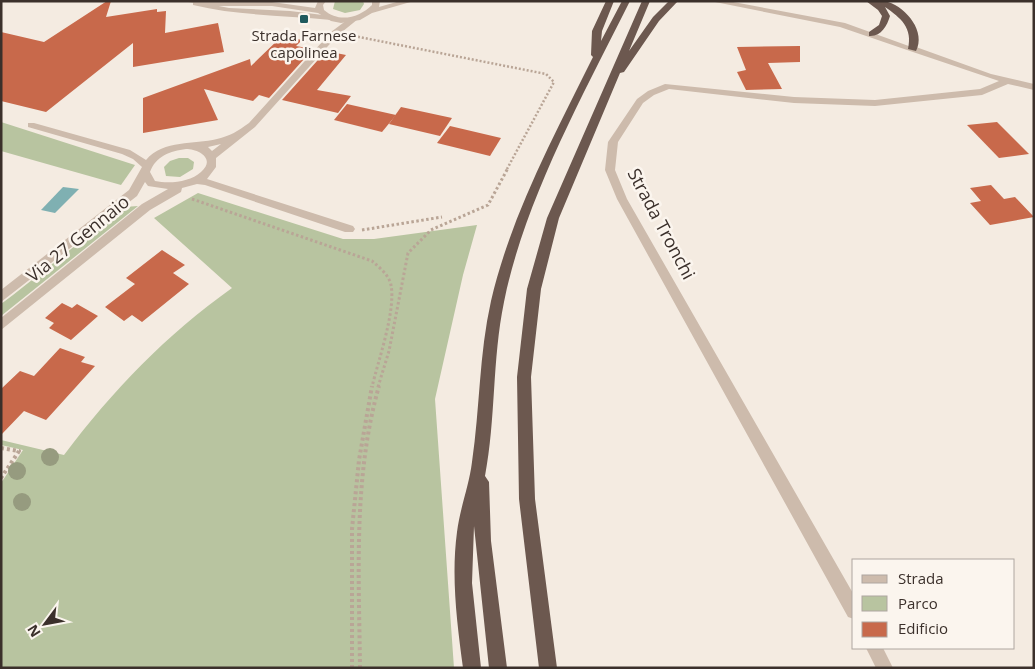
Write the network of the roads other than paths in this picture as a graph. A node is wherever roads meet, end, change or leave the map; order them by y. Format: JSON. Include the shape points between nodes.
{"nodes":[{"id":1,"x":186,"y":1,"type":"edge"},
{"id":2,"x":294,"y":1,"type":"edge"},
{"id":3,"x":322,"y":1,"type":"edge"},
{"id":4,"x":376,"y":1,"type":"edge"},
{"id":5,"x":410,"y":1,"type":"edge"},
{"id":6,"x":610,"y":1,"type":"edge"},
{"id":7,"x":626,"y":1,"type":"edge"},
{"id":8,"x":646,"y":1,"type":"edge"},
{"id":9,"x":674,"y":1,"type":"edge"},
{"id":10,"x":714,"y":1,"type":"edge"},
{"id":11,"x":870,"y":1,"type":"edge"},
{"id":12,"x":881,"y":1,"type":"edge"},
{"id":13,"x":196,"y":3,"type":"junction"},
{"id":14,"x":272,"y":4,"type":"junction"},
{"id":15,"x":320,"y":11,"type":"junction"},
{"id":16,"x":372,"y":11,"type":"junction"},
{"id":17,"x":330,"y":18,"type":"junction"},
{"id":18,"x":354,"y":19,"type":"junction"},
{"id":19,"x":334,"y":34,"type":"junction"},
{"id":20,"x":872,"y":34,"type":"junction"},
{"id":21,"x":913,"y":48,"type":"junction"},
{"id":22,"x":593,"y":66,"type":"junction"},
{"id":23,"x":1005,"y":82,"type":"junction"},
{"id":24,"x":1034,"y":86,"type":"edge"},
{"id":25,"x":610,"y":88,"type":"junction"},
{"id":26,"x":31,"y":125,"type":"dead end"},
{"id":27,"x":244,"y":132,"type":"junction"},
{"id":28,"x":194,"y":146,"type":"junction"},
{"id":29,"x":126,"y":152,"type":"junction"},
{"id":30,"x":159,"y":153,"type":"junction"},
{"id":31,"x":211,"y":157,"type":"junction"},
{"id":32,"x":146,"y":169,"type":"junction"},
{"id":33,"x":195,"y":180,"type":"junction"},
{"id":34,"x":180,"y":186,"type":"junction"},
{"id":35,"x":349,"y":229,"type":"road end"},
{"id":36,"x":1,"y":296,"type":"edge"},
{"id":37,"x":1,"y":325,"type":"edge"},
{"id":38,"x":482,"y":431,"type":"junction"},
{"id":39,"x":852,"y":607,"type":"edge"},
{"id":40,"x":875,"y":649,"type":"edge"},
{"id":41,"x":472,"y":668,"type":"edge"},
{"id":42,"x":498,"y":668,"type":"edge"},
{"id":43,"x":548,"y":668,"type":"edge"},
{"id":44,"x":885,"y":668,"type":"edge"}],
"edges":[{"from":1,"to":13,"type":"street"},
{"from":2,"to":14,"type":"street"},
{"from":3,"to":15,"type":"street"},
{"from":4,"to":16,"type":"street"},
{"from":5,"to":16,"type":"street"},
{"from":6,"to":22,"type":"highway","via":[[597,31]]},
{"from":7,"to":22,"type":"highway"},
{"from":8,"to":25,"type":"highway","via":[[619,59]]},
{"from":9,"to":25,"type":"highway","via":[[656,19]]},
{"from":10,"to":20,"type":"street","via":[[842,25]]},
{"from":11,"to":20,"type":"highway","via":[[886,16],[883,26]]},
{"from":12,"to":21,"type":"highway","via":[[907,20],[914,30]]},
{"from":13,"to":14,"type":"street"},
{"from":13,"to":17,"type":"street","via":[[229,10]]},
{"from":14,"to":15,"type":"street"},
{"from":15,"to":17,"type":"street"},
{"from":16,"to":18,"type":"street"},
{"from":17,"to":18,"type":"street"},
{"from":17,"to":19,"type":"street"},
{"from":18,"to":19,"type":"street"},
{"from":19,"to":27,"type":"street"},
{"from":20,"to":21,"type":"street"},
{"from":21,"to":23,"type":"street"},
{"from":22,"to":38,"type":"highway","via":[[528,204],[506,266],[491,342]]},
{"from":23,"to":24,"type":"street"},
{"from":23,"to":39,"type":"street","name":"Strada Tronchi","via":[[982,92],[875,103],[794,100],[668,86],[640,101],[613,142],[610,170],[622,198]]},
{"from":25,"to":43,"type":"highway","via":[[590,127],[553,218],[534,289],[524,377],[527,498]]},
{"from":26,"to":29,"type":"street"},
{"from":27,"to":28,"type":"street","via":[[218,142]]},
{"from":27,"to":31,"type":"street"},
{"from":28,"to":30,"type":"street","via":[[176,146]]},
{"from":28,"to":31,"type":"street","via":[[208,152]]},
{"from":29,"to":30,"type":"street"},
{"from":29,"to":32,"type":"street","via":[[137,157]]},
{"from":30,"to":32,"type":"street"},
{"from":31,"to":33,"type":"street","via":[[209,169]]},
{"from":32,"to":34,"type":"street","via":[[147,179],[152,184],[169,188]]},
{"from":32,"to":36,"type":"street","name":"Via 27 Gennaio","via":[[142,183],[126,198]]},
{"from":33,"to":34,"type":"street"},
{"from":33,"to":35,"type":"street"},
{"from":34,"to":37,"type":"street","name":"Via 27 Gennaio","via":[[146,207]]},
{"from":38,"to":41,"type":"highway","via":[[463,550]]},
{"from":38,"to":42,"type":"highway","via":[[484,541]]},
{"from":40,"to":44,"type":"street"}]}
